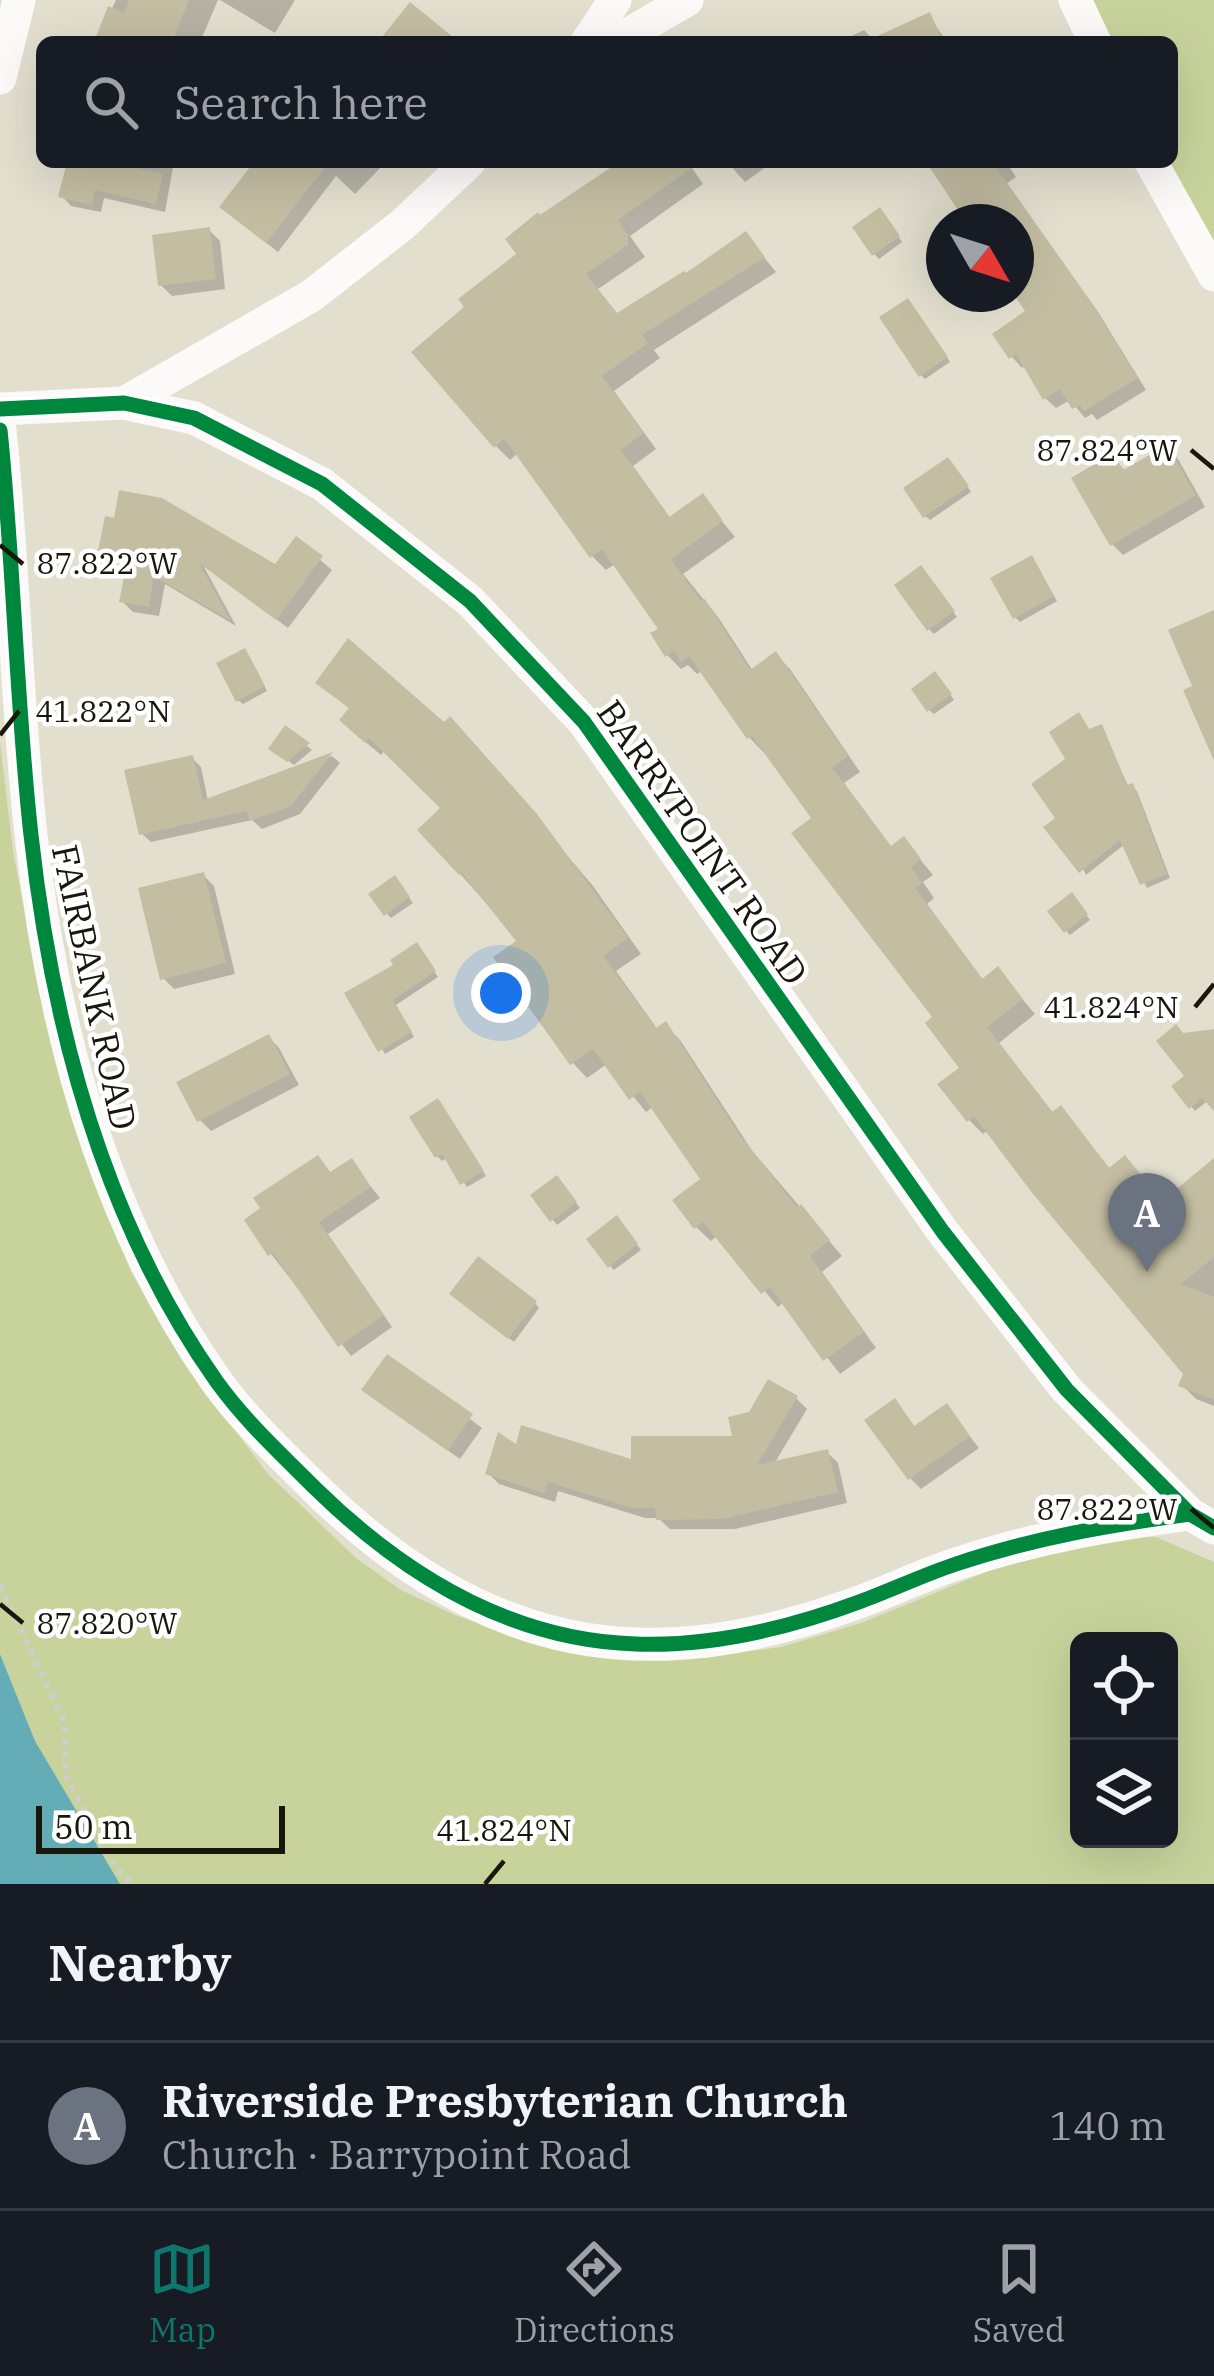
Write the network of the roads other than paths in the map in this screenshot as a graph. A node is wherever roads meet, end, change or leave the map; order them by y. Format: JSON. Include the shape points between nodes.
{"nodes":[{"id":1,"x":19,"y":0,"type":"edge"},
{"id":2,"x":615,"y":0,"type":"edge"},
{"id":3,"x":687,"y":0,"type":"edge"},
{"id":4,"x":1075,"y":0,"type":"edge"},
{"id":5,"x":591,"y":36,"type":"edge"},
{"id":6,"x":625,"y":36,"type":"edge"},
{"id":7,"x":1092,"y":36,"type":"edge"},
{"id":8,"x":0,"y":78,"type":"edge"},
{"id":9,"x":464,"y":168,"type":"edge"},
{"id":10,"x":1154,"y":168,"type":"edge"},
{"id":11,"x":1214,"y":275,"type":"edge"},
{"id":12,"x":124,"y":403,"type":"junction"},
{"id":13,"x":0,"y":409,"type":"edge"},
{"id":14,"x":0,"y":430,"type":"edge"},
{"id":15,"x":1202,"y":1521,"type":"edge"}],
"edges":[{"from":1,"to":8,"type":"street"},
{"from":2,"to":5,"type":"street"},
{"from":3,"to":6,"type":"street"},
{"from":4,"to":7,"type":"street"},
{"from":9,"to":12,"type":"street","via":[[311,296]]},
{"from":10,"to":11,"type":"street"},
{"from":12,"to":13,"type":"street","name":"BARRYPOINT ROAD"},
{"from":12,"to":15,"type":"street","name":"BARRYPOINT ROAD","via":[[194,418],[322,484],[470,602],[584,722],[943,1232],[1067,1390]]},
{"from":14,"to":15,"type":"street","name":"FAIRBANK ROAD","via":[[31,838],[89,1122],[184,1333],[263,1436],[364,1537],[490,1613],[545,1632],[639,1644],[796,1624],[1080,1529]]}]}
